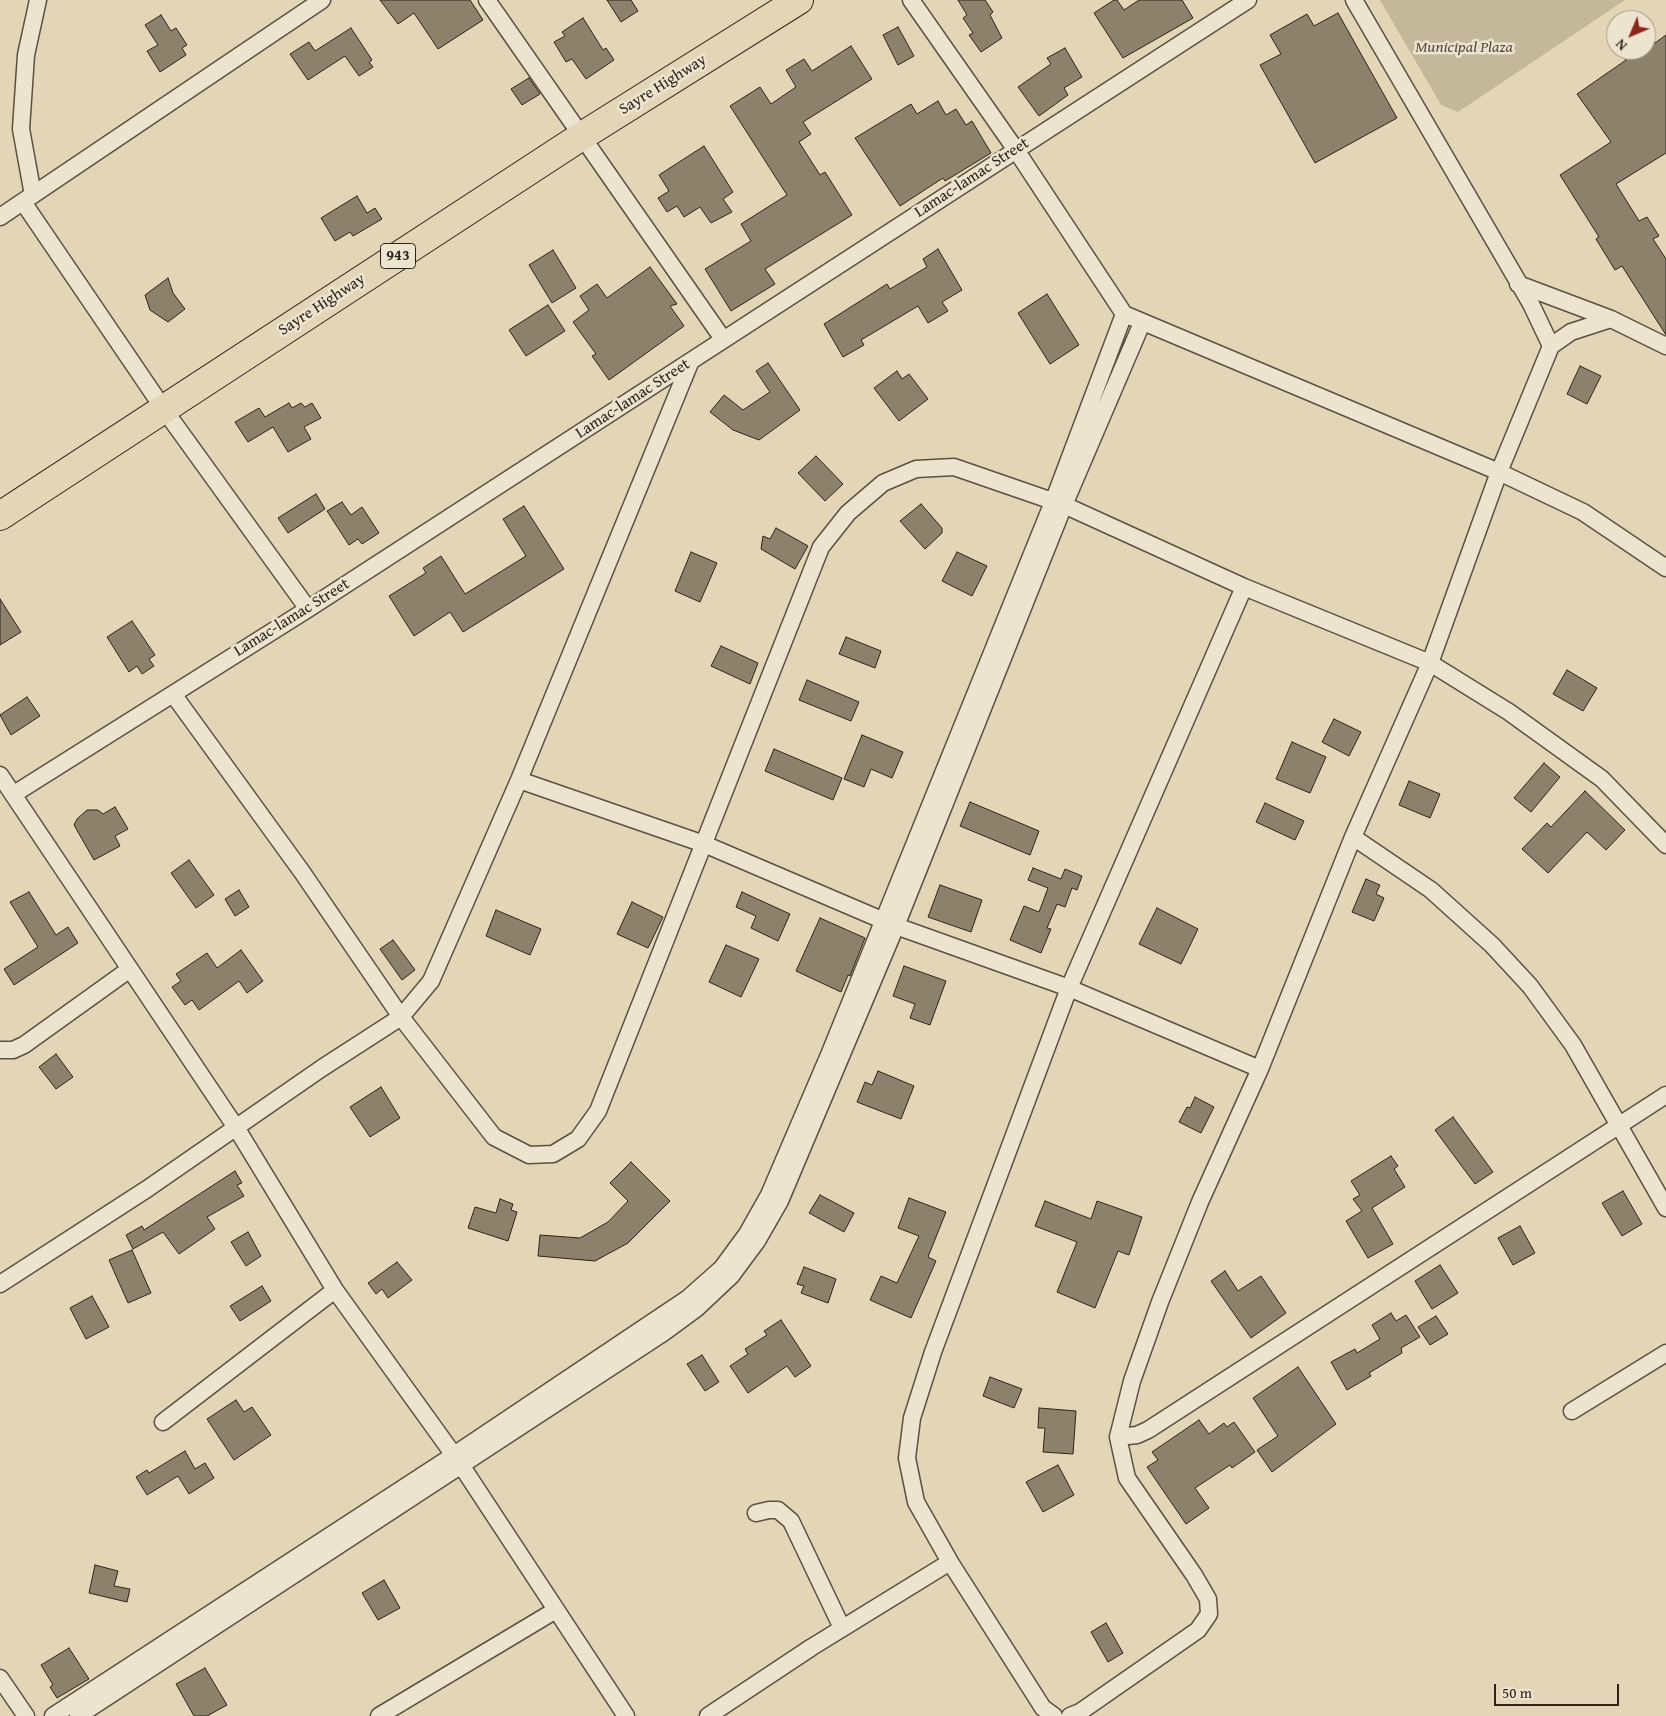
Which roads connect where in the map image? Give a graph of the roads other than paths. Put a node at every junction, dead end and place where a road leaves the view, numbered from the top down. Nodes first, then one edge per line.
1 (38, 0) edge
2 (322, 0) edge
3 (487, 0) edge
4 (799, 0) edge
5 (911, 0) edge
6 (1248, 0) edge
7 (1354, 0) edge
8 (582, 136) junction
9 (1016, 150) junction
10 (28, 199) junction
11 (0, 217) edge
12 (1518, 284) junction
13 (1124, 314) junction
14 (1611, 319) junction
15 (1142, 323) junction
16 (723, 339) junction
17 (1550, 346) junction
18 (1666, 346) edge
19 (690, 363) junction
20 (163, 408) junction
21 (1499, 472) junction
22 (1058, 503) junction
23 (0, 516) edge
24 (1666, 568) edge
25 (1244, 587) junction
26 (308, 609) junction
27 (1430, 663) junction
28 (173, 694) junction
29 (0, 775) edge
30 (519, 780) junction
31 (14, 794) junction
32 (1354, 837) junction
33 (704, 844) junction
34 (1666, 845) edge
35 (889, 923) junction
36 (130, 968) junction
37 (1068, 988) junction
38 (401, 1018) junction
39 (0, 1050) edge
40 (1260, 1069) junction
41 (1666, 1095) edge
42 (1620, 1126) junction
43 (237, 1129) junction
44 (1666, 1208) edge
45 (0, 1284) edge
46 (335, 1290) junction
47 (1666, 1353) edge
48 (1572, 1411) dead end
49 (163, 1422) dead end
50 (1118, 1437) junction
51 (457, 1460) junction
52 (756, 1514) dead end
53 (950, 1562) junction
54 (230, 1608) junction
55 (556, 1610) junction
56 (842, 1628) junction
57 (0, 1678) edge
58 (60, 1714) edge
59 (1077, 1715) edge
60 (26, 1716) edge
61 (78, 1716) edge
62 (379, 1716) edge
63 (626, 1716) edge
64 (708, 1716) edge
65 (1054, 1716) edge

1 - 10 street
2 - 10 street
3 - 8 street
4 - 8 highway, Sayre Highway / 943
5 - 9 street
6 - 9 street, Lamac-lamac Street
7 - 12 street
8 - 16 street
8 - 20 highway, Sayre Highway / 943
9 - 13 street
9 - 16 street, Lamac-lamac Street
10 - 11 street
10 - 20 street
12 - 14 street
12 - 17 street
13 - 15 street
13 - 22 street
14 - 17 street
14 - 18 street
15 - 21 street
15 - 22 street
16 - 19 street, Lamac-lamac Street
17 - 21 street
19 - 26 street, Lamac-lamac Street
19 - 30 street
20 - 23 highway, Sayre Highway / 943
20 - 26 street
21 - 24 street
21 - 27 street
22 - 25 street
22 - 33 street
22 - 35 street
25 - 27 street
25 - 37 street
26 - 28 street, Lamac-lamac Street
27 - 32 street
27 - 34 street
28 - 31 street, Lamac-lamac Street
28 - 38 street
29 - 31 street
30 - 33 street
30 - 38 street
31 - 36 street
32 - 40 street
32 - 42 street
33 - 35 street
33 - 38 street
35 - 37 street
35 - 51 street
36 - 39 street
36 - 43 street
37 - 40 street
37 - 53 street
38 - 43 street
40 - 50 street
41 - 42 street
42 - 44 street
42 - 50 street
43 - 45 street
43 - 46 street
46 - 49 street
46 - 51 street
47 - 48 street
50 - 59 street
51 - 54 street
51 - 55 street
52 - 56 street
53 - 56 street
53 - 65 street
54 - 58 street
54 - 61 street
55 - 62 street
55 - 63 street
56 - 64 street
57 - 60 street

